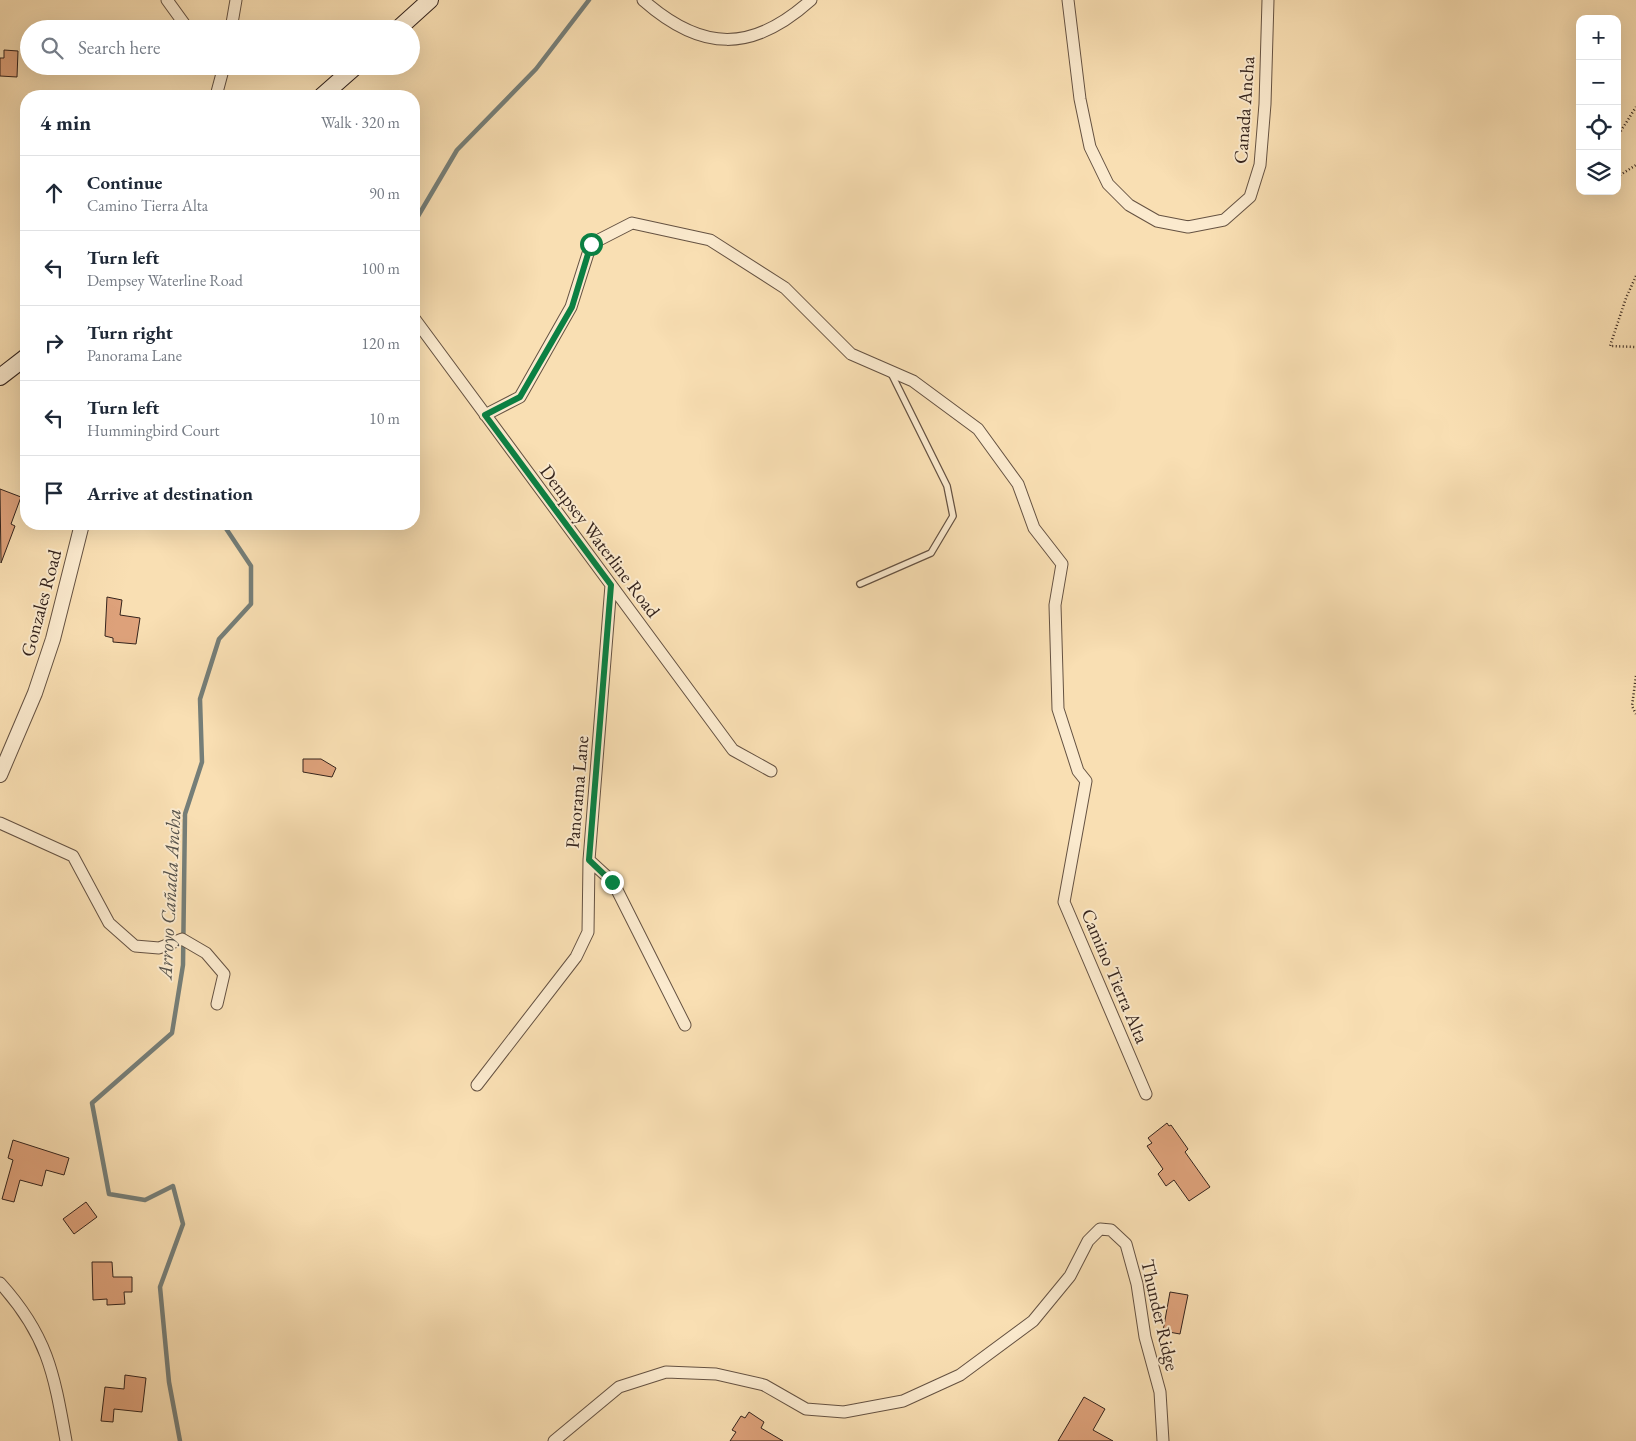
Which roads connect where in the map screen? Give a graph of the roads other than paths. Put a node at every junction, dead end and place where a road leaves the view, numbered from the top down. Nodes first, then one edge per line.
1 (167, 0) edge
2 (236, 0) edge
3 (430, 0) edge
4 (643, 0) edge
5 (811, 0) edge
6 (1068, 0) edge
7 (1268, 0) edge
8 (181, 20) edge
9 (233, 20) edge
10 (408, 20) edge
11 (219, 75) edge
12 (346, 75) edge
13 (217, 90) edge
14 (329, 90) edge
15 (420, 326) edge
16 (20, 362) edge
17 (890, 371) junction
18 (0, 378) edge
19 (485, 415) junction
20 (80, 530) edge
21 (860, 584) dead end
22 (611, 585) junction
23 (771, 771) dead end
24 (0, 775) edge
25 (0, 823) edge
26 (589, 860) junction
27 (217, 1004) dead end
28 (685, 1026) dead end
29 (477, 1085) dead end
30 (1146, 1094) dead end
31 (0, 1284) edge
32 (66, 1441) edge
33 (554, 1441) edge
34 (1163, 1441) edge

1 - 8 street
2 - 9 street
3 - 10 main road
4 - 5 street
6 - 7 street, Canada Ancha
11 - 13 street
12 - 14 main road
15 - 19 street, Dempsey Waterline Road
16 - 18 main road
17 - 19 street, Camino Tierra Alta
17 - 21 lane
17 - 30 street, Camino Tierra Alta
19 - 22 street, Dempsey Waterline Road
20 - 24 street, Gonzales Road
22 - 23 street, Dempsey Waterline Road
22 - 26 street, Panorama Lane
25 - 27 street
26 - 28 street
26 - 29 street, Panorama Lane
31 - 32 street
33 - 34 street, Thunder Ridge

